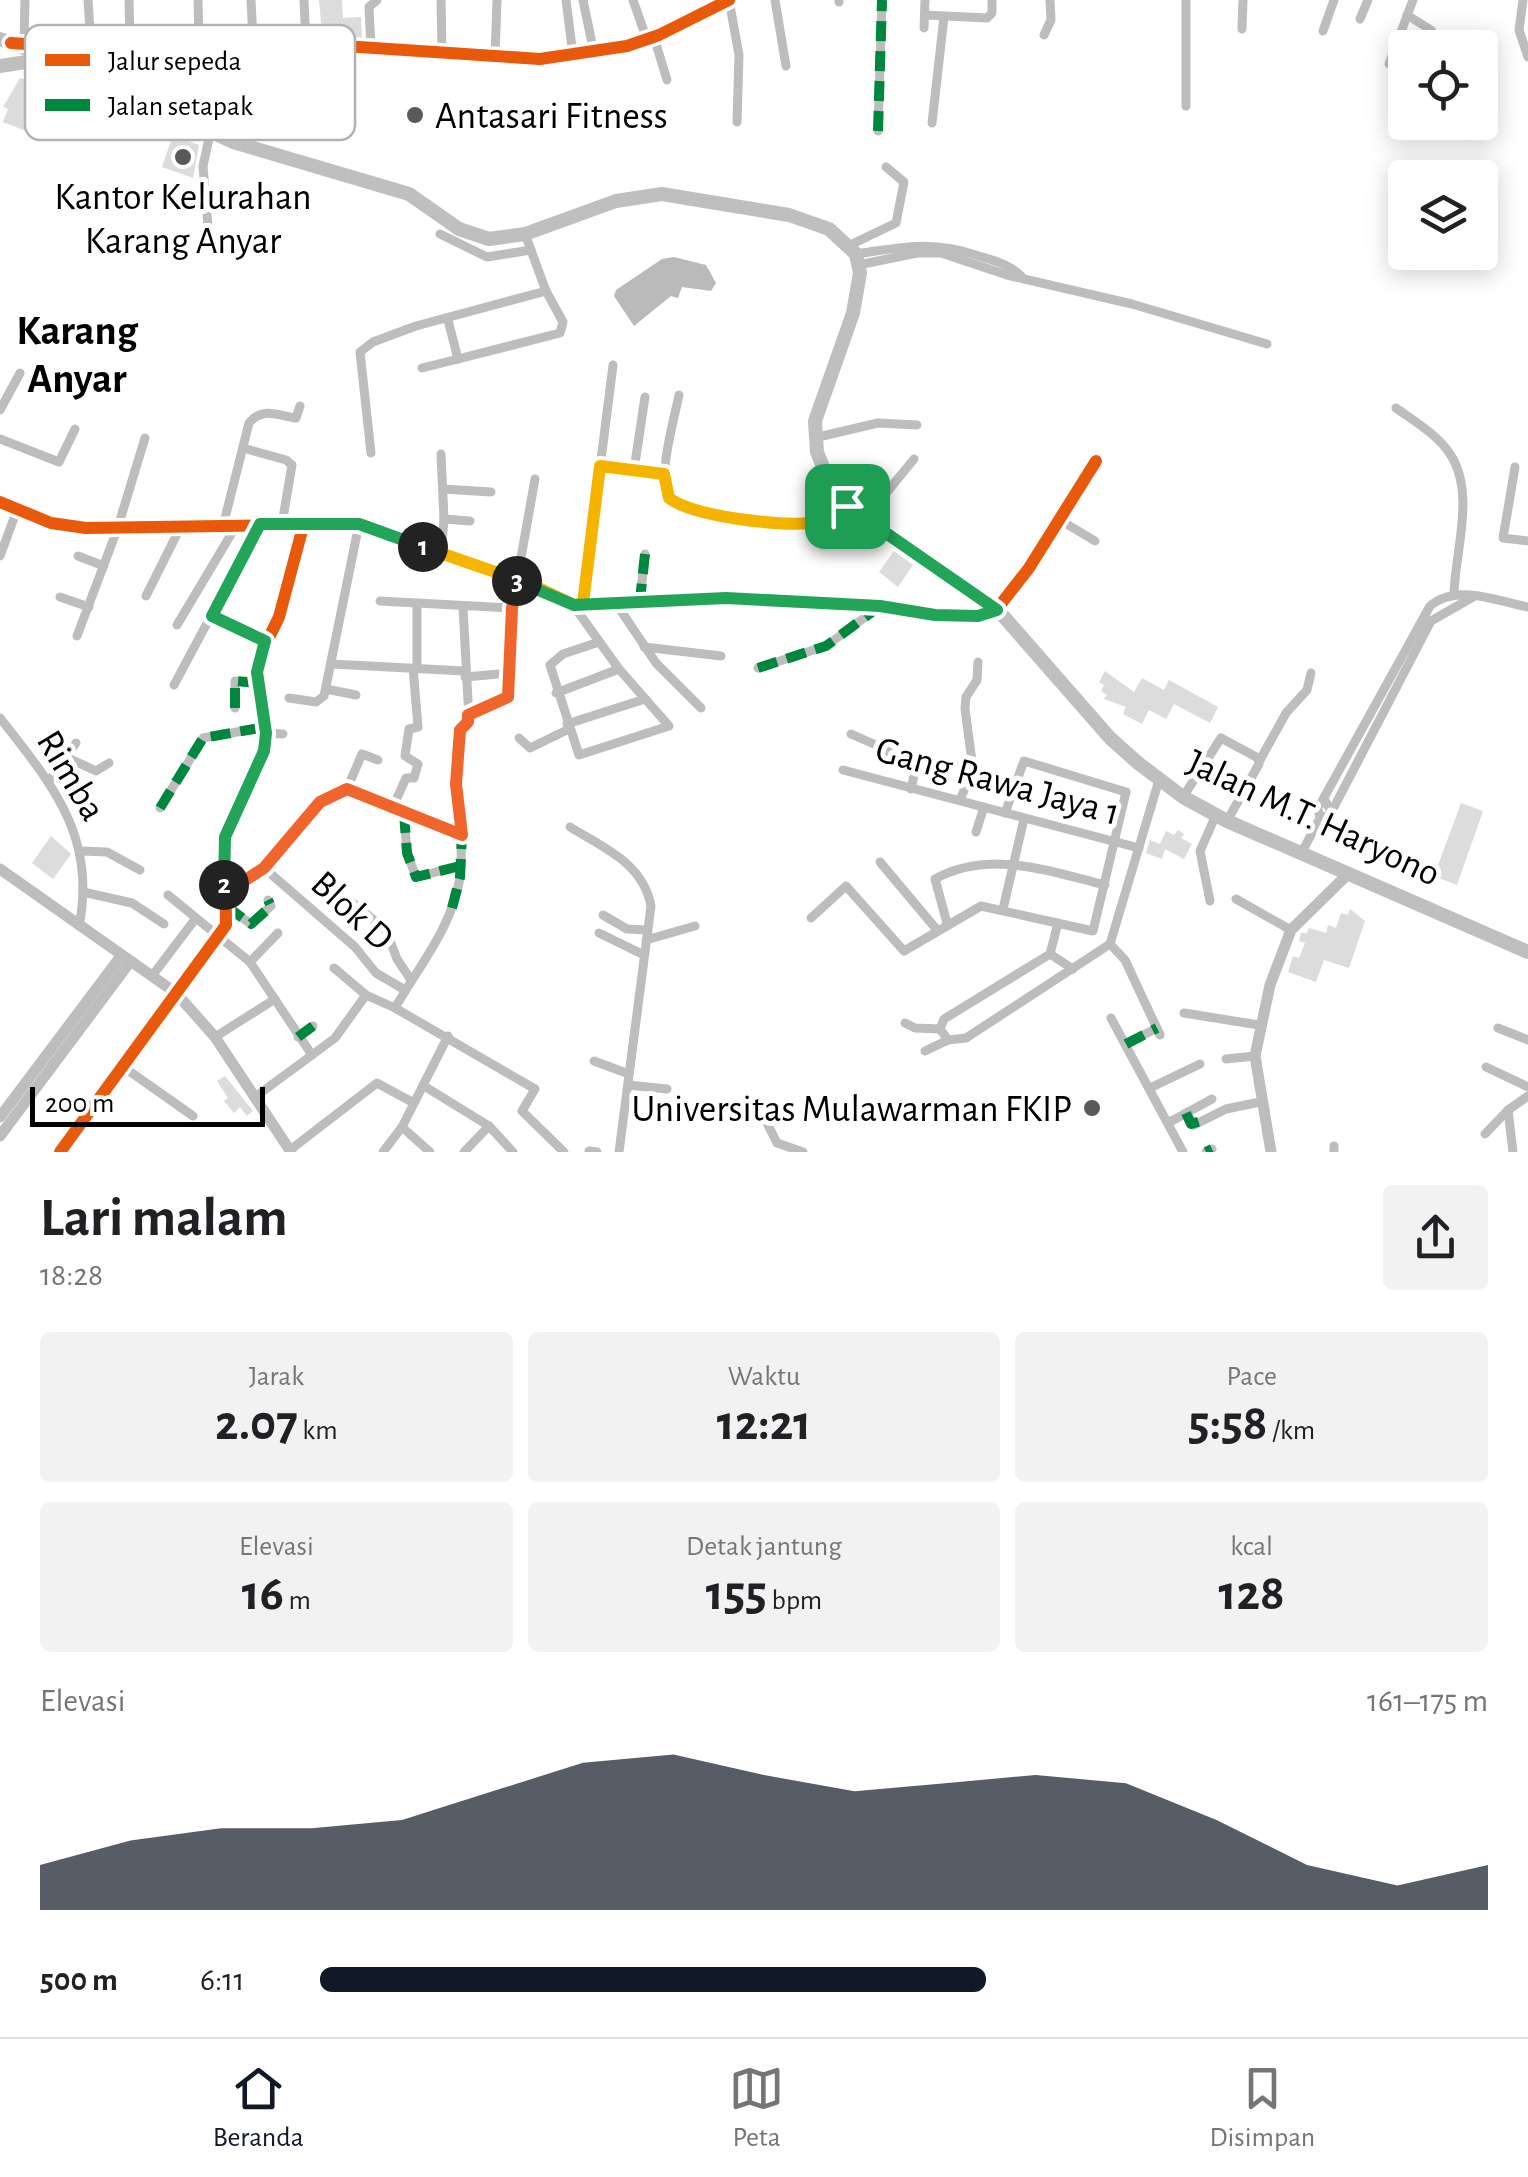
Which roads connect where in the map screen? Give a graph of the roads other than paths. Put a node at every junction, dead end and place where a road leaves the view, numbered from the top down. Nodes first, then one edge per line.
1 (25, 0) edge
2 (88, 0) edge
3 (129, 0) edge
4 (198, 0) edge
5 (251, 0) edge
6 (304, 0) edge
7 (377, 0) edge
8 (441, 0) edge
9 (497, 0) edge
10 (566, 0) edge
11 (583, 0) edge
12 (633, 0) edge
13 (729, 0) edge
14 (775, 0) edge
15 (882, 0) edge
16 (925, 0) edge
17 (992, 0) edge
18 (1050, 0) edge
19 (1186, 0) edge
20 (1243, 0) edge
21 (1334, 0) edge
22 (1368, 0) edge
23 (1412, 0) edge
24 (1522, 0) edge
25 (703, 6) edge
26 (925, 15) junction
27 (1406, 15) junction
28 (944, 17) junction
29 (1360, 19) dead end
30 (89, 25) edge
31 (130, 25) edge
32 (199, 25) edge
33 (252, 25) edge
34 (305, 25) edge
35 (924, 28) dead end
36 (1242, 29) dead end
37 (1401, 30) edge
38 (1431, 30) edge
39 (1323, 31) dead end
40 (1044, 36) dead end
41 (650, 38) junction
42 (12, 42) edge
43 (355, 47) edge
44 (371, 48) junction
45 (442, 52) junction
46 (594, 52) junction
47 (495, 56) junction
48 (573, 56) junction
49 (1528, 58) edge
50 (25, 63) edge
51 (0, 66) edge
52 (786, 66) dead end
53 (667, 80) dead end
54 (1186, 106) dead end
55 (737, 122) dead end
56 (932, 123) dead end
57 (878, 131) dead end
58 (209, 140) edge
59 (226, 140) edge
60 (886, 167) dead end
61 (208, 226) dead end
62 (440, 234) dead end
63 (525, 234) junction
64 (531, 250) junction
65 (854, 255) junction
66 (546, 292) junction
67 (448, 320) junction
68 (1266, 344) dead end
69 (458, 359) junction
70 (613, 365) dead end
71 (422, 368) dead end
72 (20, 373) dead end
73 (679, 395) dead end
74 (645, 397) dead end
75 (300, 406) dead end
76 (1396, 408) dead end
77 (0, 410) edge
78 (917, 425) dead end
79 (75, 429) dead end
80 (145, 438) dead end
81 (814, 438) junction
82 (0, 439) edge
83 (243, 448) junction
84 (371, 453) dead end
85 (440, 454) dead end
86 (914, 459) dead end
87 (1096, 461) dead end
88 (600, 466) junction
89 (1515, 467) dead end
90 (634, 470) junction
91 (664, 474) junction
92 (535, 479) dead end
93 (443, 489) junction
94 (491, 492) dead end
95 (0, 502) edge
96 (847, 506) junction
97 (17, 510) junction
98 (444, 519) junction
99 (865, 519) junction
100 (1060, 520) junction
101 (470, 522) dead end
102 (304, 523) junction
103 (260, 524) junction
104 (282, 524) junction
105 (359, 524) junction
106 (222, 526) junction
107 (236, 526) junction
108 (180, 528) junction
109 (117, 530) junction
110 (1528, 541) edge
111 (1095, 542) dead end
112 (441, 554) junction
113 (645, 554) dead end
114 (0, 556) edge
115 (78, 556) dead end
116 (104, 566) junction
117 (516, 580) junction
118 (1454, 594) junction
119 (146, 596) dead end
120 (60, 597) dead end
121 (1473, 597) junction
122 (640, 600) junction
123 (380, 601) dead end
124 (616, 602) junction
125 (578, 604) junction
126 (417, 605) junction
127 (880, 606) junction
128 (89, 607) junction
129 (463, 607) junction
130 (512, 608) junction
131 (1528, 608) edge
132 (997, 610) junction
133 (212, 616) junction
134 (1427, 618) junction
135 (177, 625) dead end
136 (77, 636) dead end
137 (265, 641) junction
138 (598, 642) junction
139 (644, 646) junction
140 (721, 656) dead end
141 (978, 662) dead end
142 (332, 664) junction
143 (415, 668) junction
144 (758, 668) dead end
145 (619, 670) junction
146 (511, 673) junction
147 (1310, 673) dead end
148 (464, 674) junction
149 (258, 683) junction
150 (174, 685) dead end
151 (326, 689) junction
152 (556, 693) junction
153 (356, 695) dead end
154 (289, 698) dead end
155 (645, 698) junction
156 (235, 708) dead end
157 (701, 708) dead end
158 (468, 715) junction
159 (0, 718) edge
160 (568, 727) junction
161 (266, 730) junction
162 (283, 734) dead end
163 (851, 734) dead end
164 (519, 738) dead end
165 (76, 743) dead end
166 (66, 757) junction
167 (378, 760) dead end
168 (1260, 760) junction
169 (109, 763) dead end
170 (843, 770) dead end
171 (1159, 780) junction
172 (49, 781) junction
173 (347, 789) junction
174 (911, 789) junction
175 (1183, 797) junction
176 (960, 800) junction
177 (1321, 802) junction
178 (1333, 806) junction
179 (984, 807) junction
180 (160, 808) dead end
181 (392, 809) junction
182 (404, 813) junction
183 (1006, 813) junction
184 (1221, 818) junction
185 (1320, 818) junction
186 (1024, 819) junction
187 (570, 828) dead end
188 (976, 832) dead end
189 (462, 835) junction
190 (1114, 841) junction
191 (1138, 848) junction
192 (82, 851) junction
193 (1302, 852) junction
194 (880, 862) dead end
195 (1014, 863) junction
196 (460, 866) junction
197 (264, 868) junction
198 (0, 869) edge
199 (140, 870) dead end
200 (1349, 873) junction
201 (1104, 885) junction
202 (83, 892) junction
203 (168, 894) dead end
204 (224, 894) junction
205 (348, 899) dead end
206 (1236, 899) dead end
207 (268, 900) dead end
208 (1210, 901) dead end
209 (226, 906) junction
210 (1004, 909) junction
211 (603, 915) dead end
212 (196, 918) junction
213 (811, 918) dead end
214 (948, 923) junction
215 (1058, 923) junction
216 (164, 924) dead end
217 (78, 926) junction
218 (695, 926) dead end
219 (936, 930) junction
220 (1290, 930) junction
221 (278, 932) dead end
222 (598, 932) dead end
223 (646, 935) junction
224 (220, 936) junction
225 (1110, 944) junction
226 (1528, 952) edge
227 (1050, 954) junction
228 (644, 955) junction
229 (125, 959) junction
230 (250, 962) junction
231 (334, 968) dead end
232 (1072, 969) junction
233 (152, 976) junction
234 (408, 985) junction
235 (176, 993) junction
236 (366, 995) junction
237 (275, 999) junction
238 (395, 1008) junction
239 (1184, 1012) dead end
240 (1111, 1018) dead end
241 (905, 1023) dead end
242 (1259, 1024) junction
243 (313, 1026) dead end
244 (1498, 1028) dead end
245 (940, 1029) junction
246 (214, 1036) junction
247 (298, 1036) junction
248 (448, 1036) junction
249 (948, 1040) junction
250 (1528, 1040) edge
251 (1126, 1044) junction
252 (925, 1051) dead end
253 (312, 1055) junction
254 (1255, 1056) junction
255 (1226, 1060) dead end
256 (594, 1062) dead end
257 (1200, 1064) dead end
258 (122, 1066) junction
259 (1486, 1067) dead end
260 (628, 1080) junction
261 (424, 1086) junction
262 (1528, 1087) edge
263 (1150, 1088) junction
264 (668, 1090) dead end
265 (1528, 1096) edge
266 (255, 1098) junction
267 (1212, 1100) dead end
268 (1260, 1102) junction
269 (414, 1104) junction
270 (1508, 1110) junction
271 (1186, 1113) junction
272 (193, 1116) dead end
273 (0, 1117) edge
274 (765, 1119) dead end
275 (1168, 1123) junction
276 (489, 1126) junction
277 (402, 1127) junction
278 (1484, 1134) dead end
279 (0, 1136) edge
280 (291, 1151) edge
281 (589, 1151) edge
282 (62, 1152) edge
283 (384, 1152) edge
284 (430, 1152) edge
285 (464, 1152) edge
286 (513, 1152) edge
287 (564, 1152) edge
288 (597, 1152) edge
289 (619, 1152) edge
290 (803, 1152) edge
291 (1183, 1152) edge
292 (1271, 1152) edge
293 (1513, 1152) edge

1 - 42 street
2 - 30 street
3 - 31 street
4 - 32 street
5 - 33 street
6 - 34 street
7 - 44 street
8 - 45 street
9 - 47 street
10 - 48 street
11 - 46 street
12 - 41 street
13 - 25 street
13 - 55 street
14 - 52 street
15 - 57 street
16 - 26 street
17 - 28 street
18 - 40 street
19 - 54 street
20 - 36 street
21 - 39 street
22 - 29 street
23 - 27 street
24 - 49 street
25 - 41 street
26 - 28 street
26 - 35 street
27 - 37 street
27 - 38 street
28 - 56 street
41 - 46 street
41 - 53 street
43 - 44 street
44 - 45 street
45 - 47 street
46 - 48 street
47 - 48 street
50 - 51 main road
58 - 61 street
59 - 63 main road
60 - 65 street
62 - 64 street
63 - 64 street
63 - 65 main road
64 - 66 street
65 - 68 street
65 - 81 main road
66 - 67 street
66 - 69 street
67 - 69 street
67 - 84 street
69 - 71 street
70 - 88 street
72 - 77 street
73 - 91 street
74 - 90 street
75 - 83 street
76 - 118 street
78 - 81 street
79 - 82 street
80 - 109 street
81 - 96 main road, Jalan M.T. Haryono
83 - 104 street
83 - 106 street
85 - 93 street
86 - 99 street
87 - 100 street
88 - 90 street
88 - 125 street
89 - 110 street
90 - 91 street
91 - 96 street
92 - 117 street
93 - 94 street
93 - 98 street
95 - 97 street
96 - 99 main road, Jalan M.T. Haryono
97 - 109 street
97 - 114 street
98 - 101 street
98 - 112 street
99 - 132 main road, Jalan M.T. Haryono
100 - 111 street
100 - 132 street
102 - 104 street
102 - 105 street
102 - 137 street
103 - 104 street
103 - 107 street
103 - 133 street
105 - 112 street
105 - 142 street
106 - 107 street
106 - 108 street
107 - 135 street
108 - 109 street
108 - 119 street
109 - 116 street
112 - 117 street
113 - 122 street
115 - 116 street
116 - 128 street
117 - 125 street
117 - 130 street
118 - 121 street
118 - 134 street
120 - 128 street
121 - 131 street
121 - 134 street
122 - 124 street
122 - 127 street
123 - 126 street
124 - 125 street
124 - 139 street
125 - 138 street
126 - 129 street
126 - 143 street
127 - 132 street
127 - 144 street
128 - 136 street
129 - 130 street
129 - 148 street
130 - 146 street
132 - 171 main road, Jalan M.T. Haryono
133 - 137 street
133 - 150 street
134 - 177 street
134 - 178 street
137 - 149 street
138 - 145 street
138 - 152 street
139 - 140 street
139 - 157 street
141 - 176 street
142 - 143 street
142 - 151 street
143 - 148 street
143 - 181 street
145 - 152 street
145 - 155 street
146 - 148 street
146 - 158 street
147 - 168 street
148 - 158 street
149 - 156 street
149 - 161 street
151 - 153 street
151 - 154 street
152 - 160 street
155 - 160 street
155 - 160 street
158 - 189 street
159 - 172 street, Rimba
160 - 164 street
161 - 162 street
161 - 180 street
161 - 204 street
163 - 174 street
165 - 166 street
166 - 169 street
166 - 172 street
167 - 173 street
168 - 175 street
168 - 184 street
170 - 174 street, Gang Rawa Jaya 1
171 - 175 main road, Jalan M.T. Haryono
171 - 191 street
172 - 192 street, Rimba
173 - 181 street
173 - 197 street
174 - 176 street, Gang Rawa Jaya 1
175 - 184 main road, Jalan M.T. Haryono
176 - 179 street, Gang Rawa Jaya 1
177 - 178 street
177 - 185 street
178 - 185 street
179 - 183 street, Gang Rawa Jaya 1
179 - 188 street
181 - 182 street
182 - 189 street
182 - 196 street
183 - 186 street, Gang Rawa Jaya 1
183 - 190 street
184 - 193 main road, Jalan M.T. Haryono
184 - 208 street
185 - 193 street
186 - 190 street, Gang Rawa Jaya 1
186 - 195 street
187 - 223 street
189 - 196 street
190 - 191 street, Gang Rawa Jaya 1
190 - 201 street
191 - 225 street
192 - 199 street
192 - 202 street, Rimba
193 - 200 main road, Jalan M.T. Haryono
194 - 219 street
195 - 201 street
195 - 210 street
195 - 214 street
196 - 234 street
197 - 204 street
197 - 234 street, Blok D
198 - 217 street
200 - 220 street
200 - 226 main road, Jalan M.T. Haryono
201 - 215 street
202 - 216 street
202 - 217 street, Rimba
203 - 212 street
204 - 209 street
205 - 234 street
206 - 220 street
207 - 209 street
209 - 224 street
210 - 214 street
210 - 215 street
211 - 223 street
212 - 224 street
212 - 233 street
213 - 219 street
214 - 219 street
215 - 227 street
217 - 229 street
218 - 223 street
220 - 242 street
221 - 230 street
222 - 228 street
223 - 228 street
224 - 230 street
224 - 235 street
225 - 232 street
225 - 251 street
227 - 232 street
227 - 245 street
228 - 260 street
229 - 233 street
229 - 273 street
229 - 279 street
230 - 237 street
231 - 236 street
232 - 249 street
233 - 235 street
234 - 238 street
235 - 246 street
235 - 258 street
236 - 238 street
236 - 253 street
237 - 246 street
237 - 247 street
238 - 248 street
239 - 242 street
240 - 251 street
241 - 245 street
242 - 254 street
243 - 247 street
244 - 250 street
245 - 249 street
246 - 266 street
247 - 253 street
248 - 261 street
248 - 287 street
249 - 252 street
251 - 263 street
253 - 266 street
254 - 255 street
254 - 268 street
256 - 260 street
257 - 263 street
258 - 272 street
258 - 282 street
259 - 262 street
260 - 264 street
260 - 289 street
261 - 269 street
261 - 276 street
263 - 275 street
265 - 270 street
266 - 280 street
267 - 271 street
268 - 271 street
268 - 292 street
269 - 277 street
269 - 280 street
270 - 278 street
270 - 293 street
271 - 275 street
274 - 290 street
275 - 291 street
276 - 285 street
276 - 286 street
277 - 283 street
277 - 284 street
281 - 288 street

